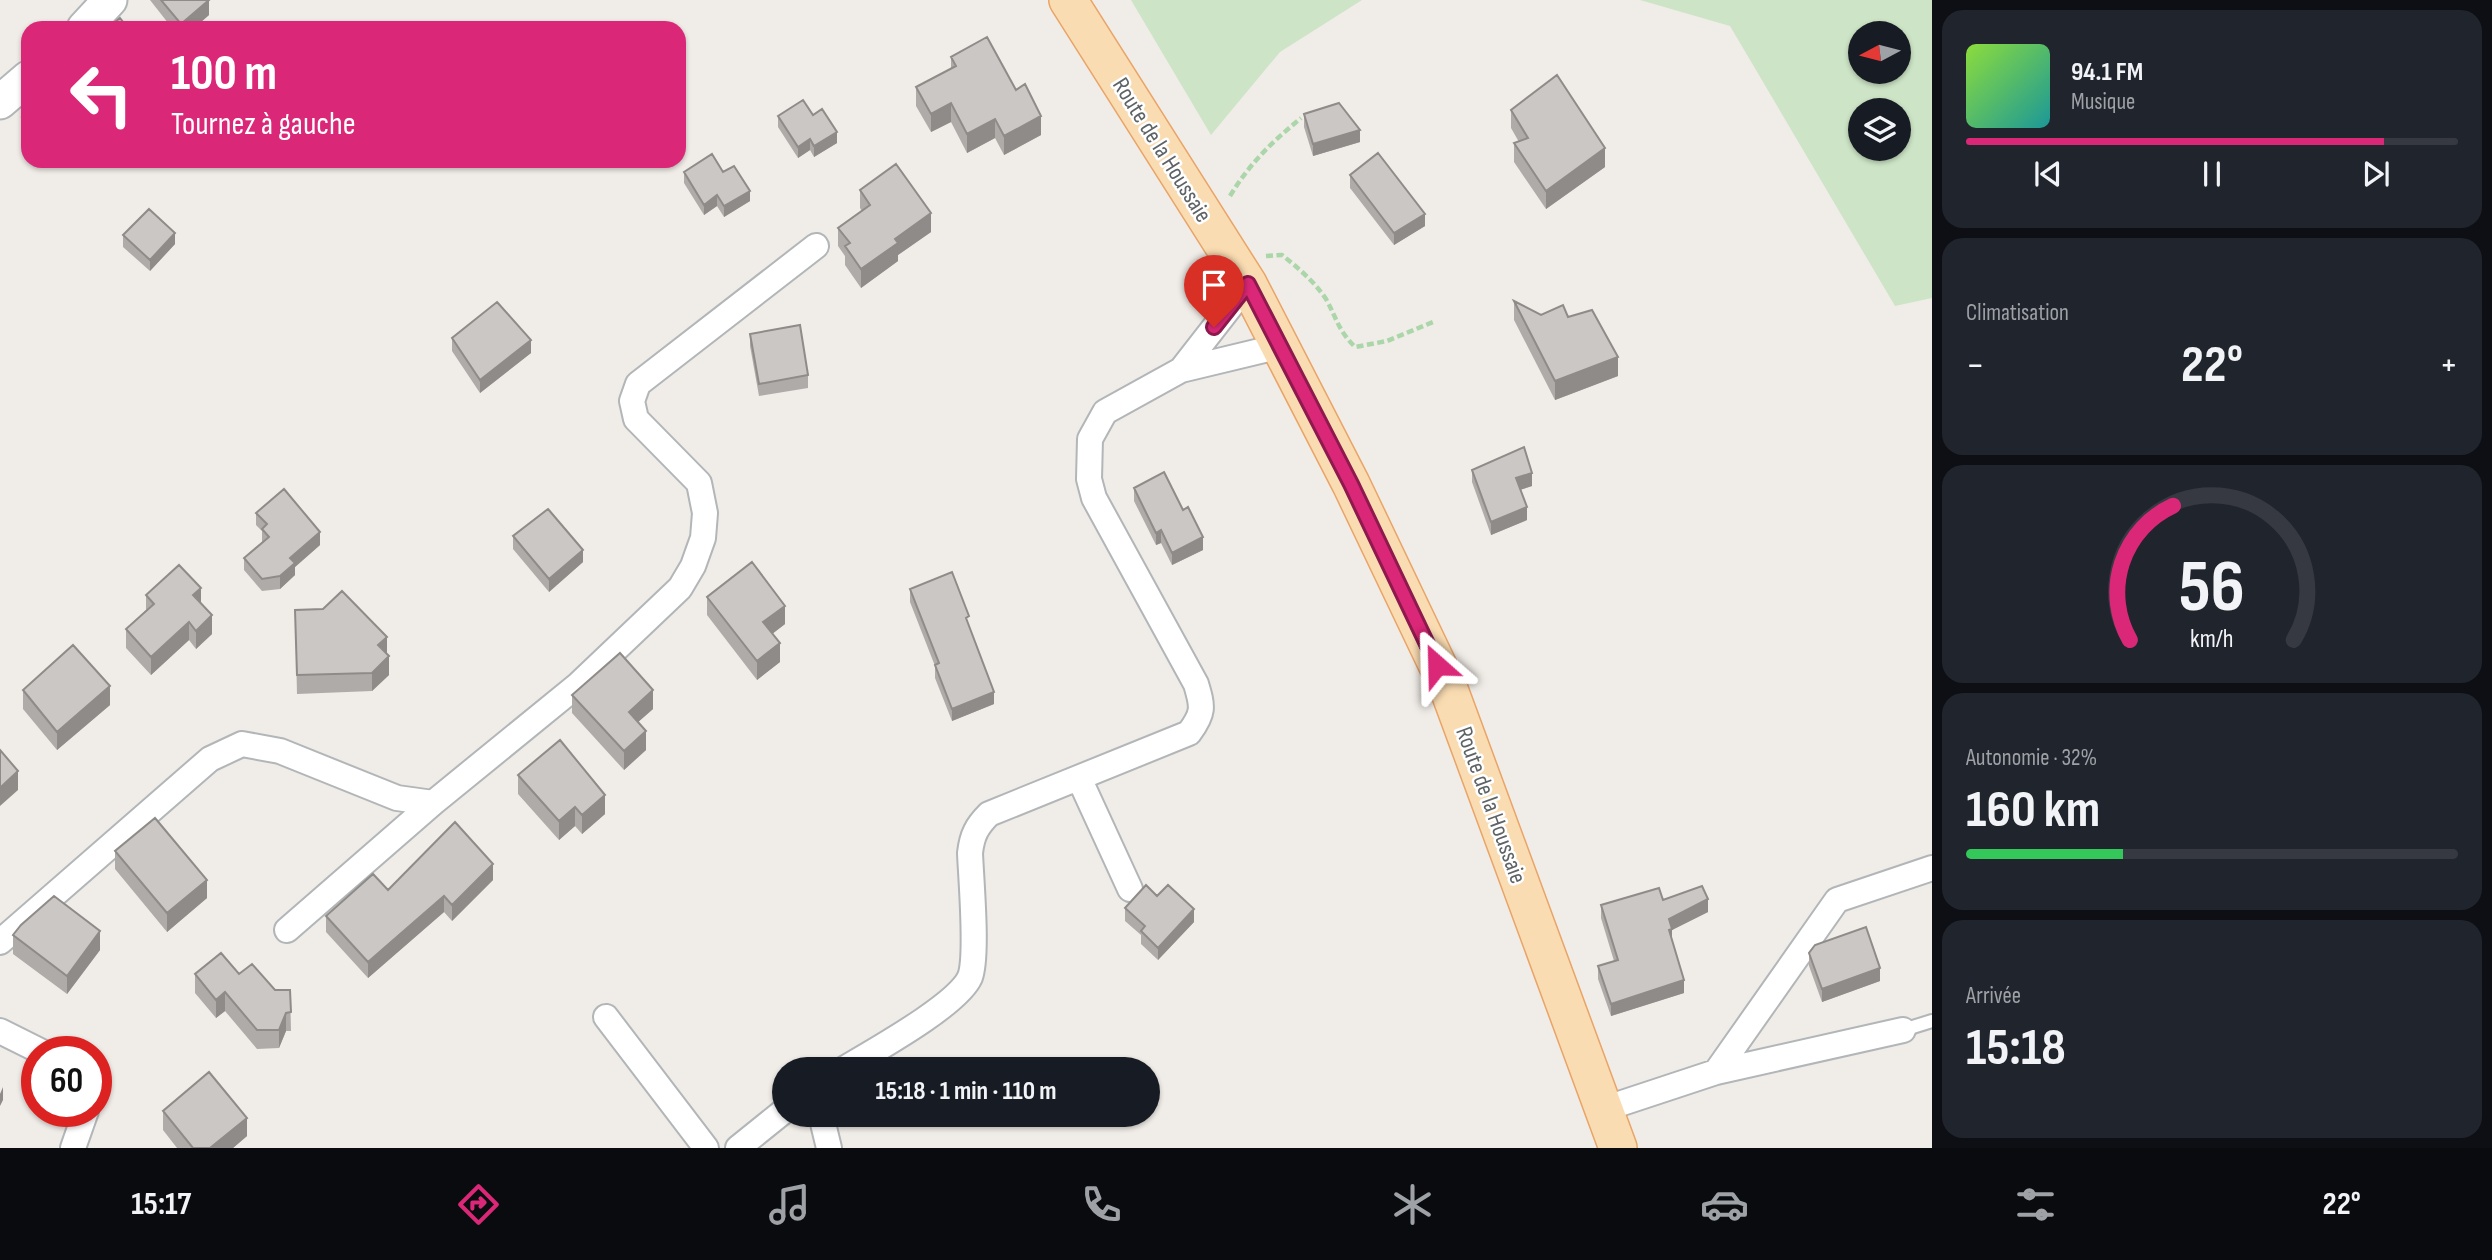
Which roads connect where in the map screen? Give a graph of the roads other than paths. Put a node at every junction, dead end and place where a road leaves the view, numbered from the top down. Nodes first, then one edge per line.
1 (110, 0) edge
2 (1068, 0) edge
3 (90, 21) edge
4 (21, 84) edge
5 (0, 102) edge
6 (816, 246) dead end
7 (1241, 275) junction
8 (1281, 346) junction
9 (1181, 370) junction
10 (1079, 778) junction
11 (433, 803) junction
12 (1932, 868) edge
13 (1130, 889) dead end
14 (287, 930) dead end
15 (0, 943) edge
16 (606, 1017) dead end
17 (1932, 1021) edge
18 (1903, 1030) joint
19 (0, 1031) edge
20 (21, 1042) edge
21 (864, 1057) edge
22 (1716, 1073) junction
23 (1604, 1109) junction
24 (772, 1121) edge
25 (80, 1127) edge
26 (824, 1127) edge
27 (73, 1148) edge
28 (706, 1148) edge
29 (738, 1148) edge
30 (829, 1148) edge
31 (1618, 1148) edge

1 - 3 main road
2 - 7 main road, Route de la Houssaie
4 - 5 main road
6 - 11 street
7 - 8 main road, Route de la Houssaie
7 - 9 street
8 - 9 street
8 - 23 main road, Route de la Houssaie
9 - 10 street
10 - 13 street
10 - 21 street
11 - 14 street
11 - 15 street
12 - 22 street
16 - 28 street
17 - 18 lane
18 - 22 street
19 - 20 street
22 - 23 street
23 - 31 main road, Route de la Houssaie
24 - 29 street
25 - 27 street
26 - 30 street

